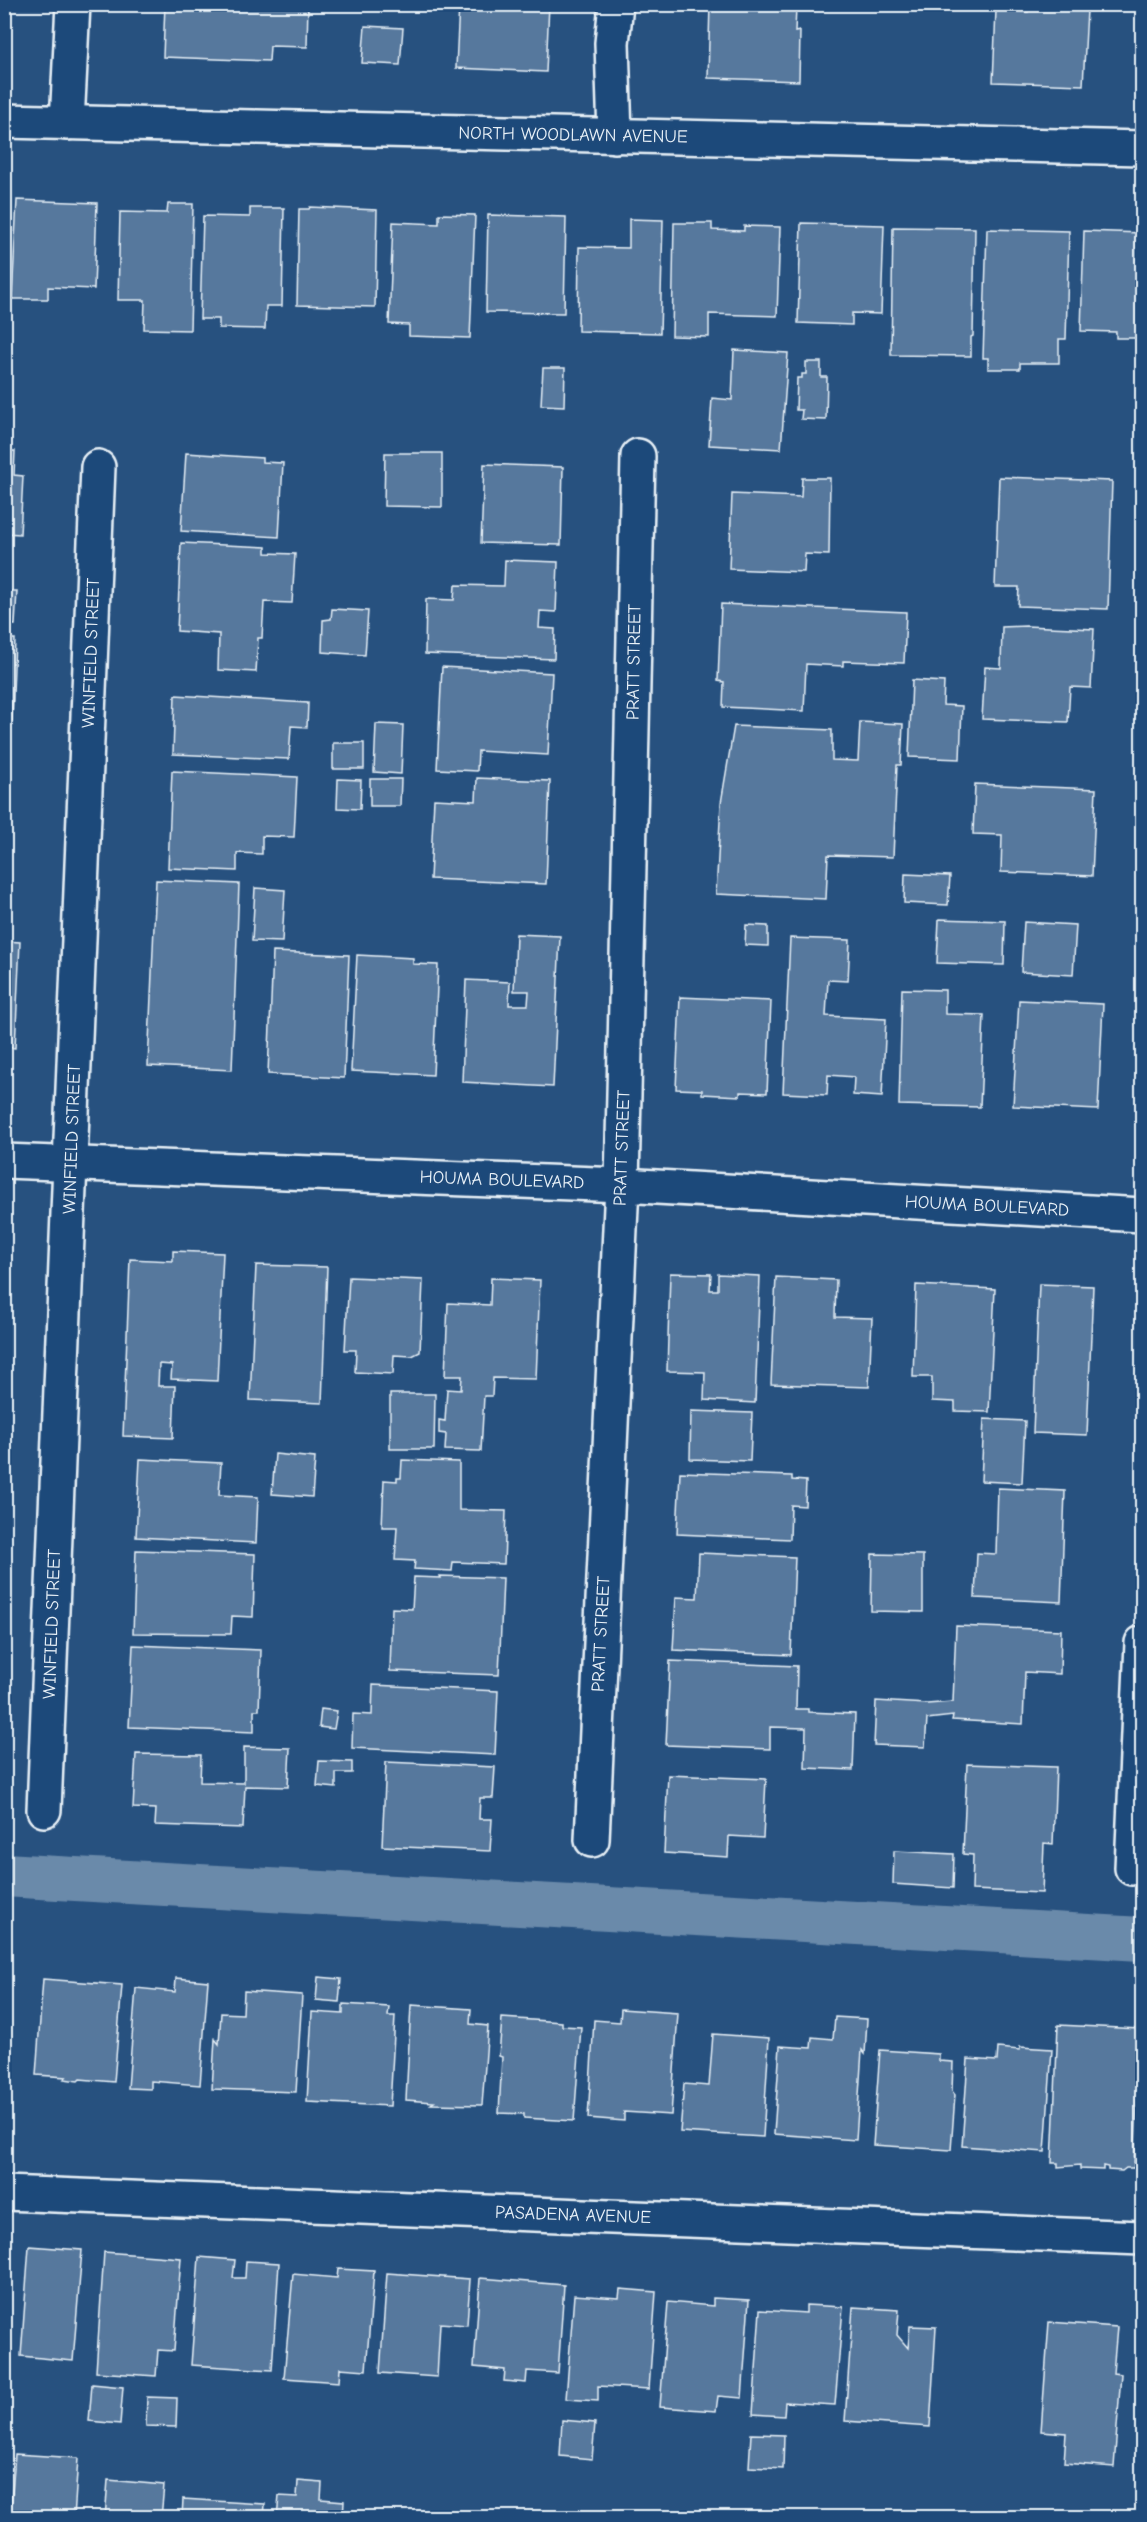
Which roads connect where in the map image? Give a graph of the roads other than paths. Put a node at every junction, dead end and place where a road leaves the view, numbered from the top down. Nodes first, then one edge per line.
1 (73, 4) edge
2 (616, 4) edge
3 (4, 121) edge
4 (67, 123) junction
5 (615, 136) junction
6 (1143, 147) edge
7 (638, 456) dead end
8 (98, 467) dead end
9 (4, 1161) edge
10 (71, 1162) junction
11 (622, 1185) junction
12 (1143, 1215) edge
13 (1143, 1643) edge
14 (44, 1810) dead end
15 (592, 1840) dead end
16 (1132, 1868) dead end
17 (4, 2193) edge
18 (1143, 2238) edge

1 - 4 street
2 - 5 street
3 - 4 street, NORTH WOODLAWN AVENUE
4 - 5 street, NORTH WOODLAWN AVENUE
5 - 6 street, NORTH WOODLAWN AVENUE
7 - 11 street, PRATT STREET
8 - 10 street, WINFIELD STREET
9 - 10 street, HOUMA BOULEVARD
10 - 11 street, HOUMA BOULEVARD
10 - 14 street, WINFIELD STREET
11 - 12 street, HOUMA BOULEVARD
11 - 15 street, PRATT STREET
13 - 16 street
17 - 18 street, PASADENA AVENUE

